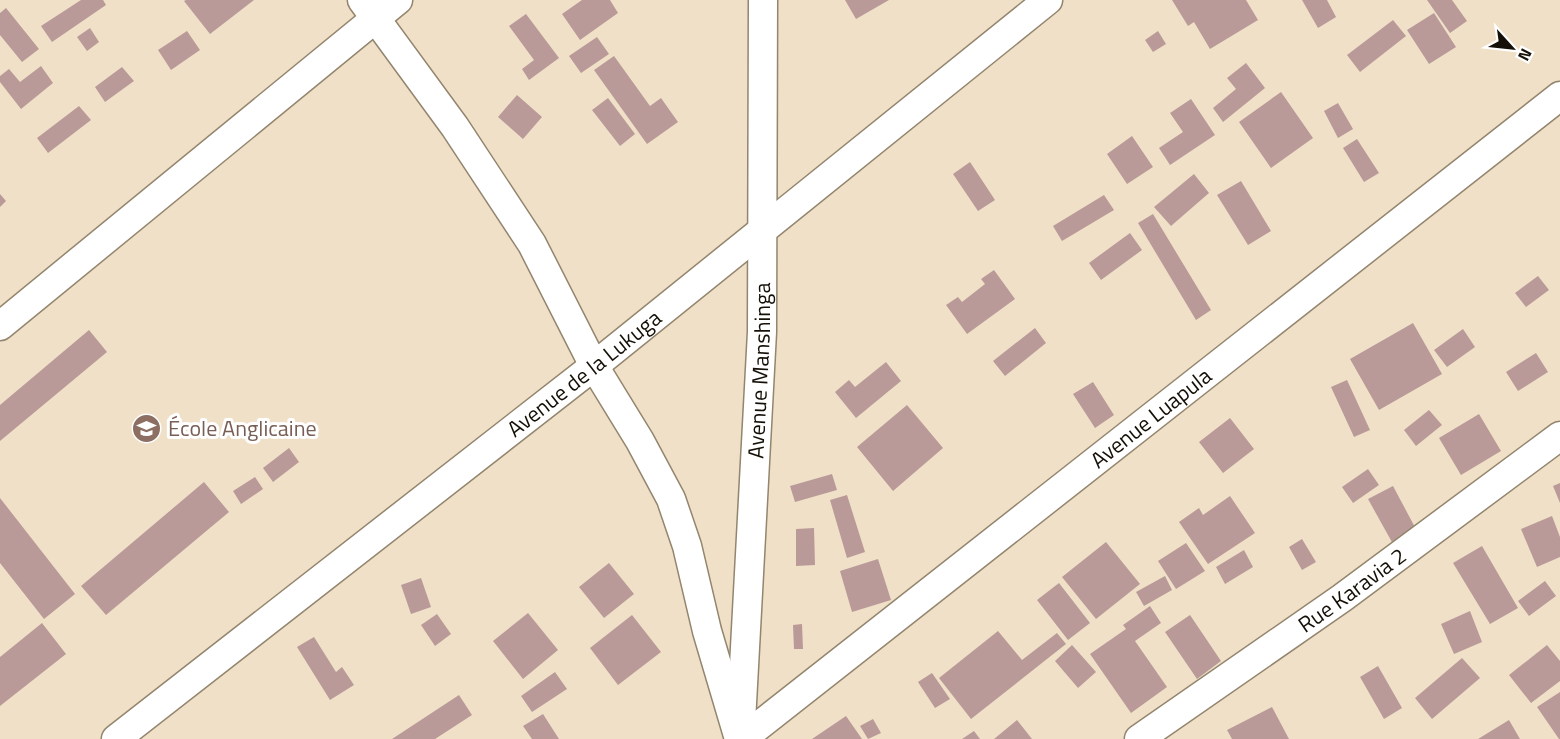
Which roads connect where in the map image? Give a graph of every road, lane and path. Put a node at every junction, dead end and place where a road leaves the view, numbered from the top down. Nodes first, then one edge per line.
1 (398, 0) edge
2 (763, 0) edge
3 (1048, 0) edge
4 (369, 9) edge
5 (1560, 96) edge
6 (761, 230) junction
7 (0, 326) edge
8 (594, 366) junction
9 (1560, 436) edge
10 (116, 739) edge
11 (740, 739) edge
12 (1139, 739) edge

1 - 4 street
2 - 6 street, Avenue Manshinga
3 - 6 street, Avenue de la Lukuga
4 - 7 street
4 - 8 street
5 - 11 street, Avenue Luapula
6 - 8 street, Avenue de la Lukuga
6 - 11 street, Avenue Manshinga
8 - 10 street, Avenue de la Lukuga
8 - 11 street
9 - 12 street, Rue Karavia 2

